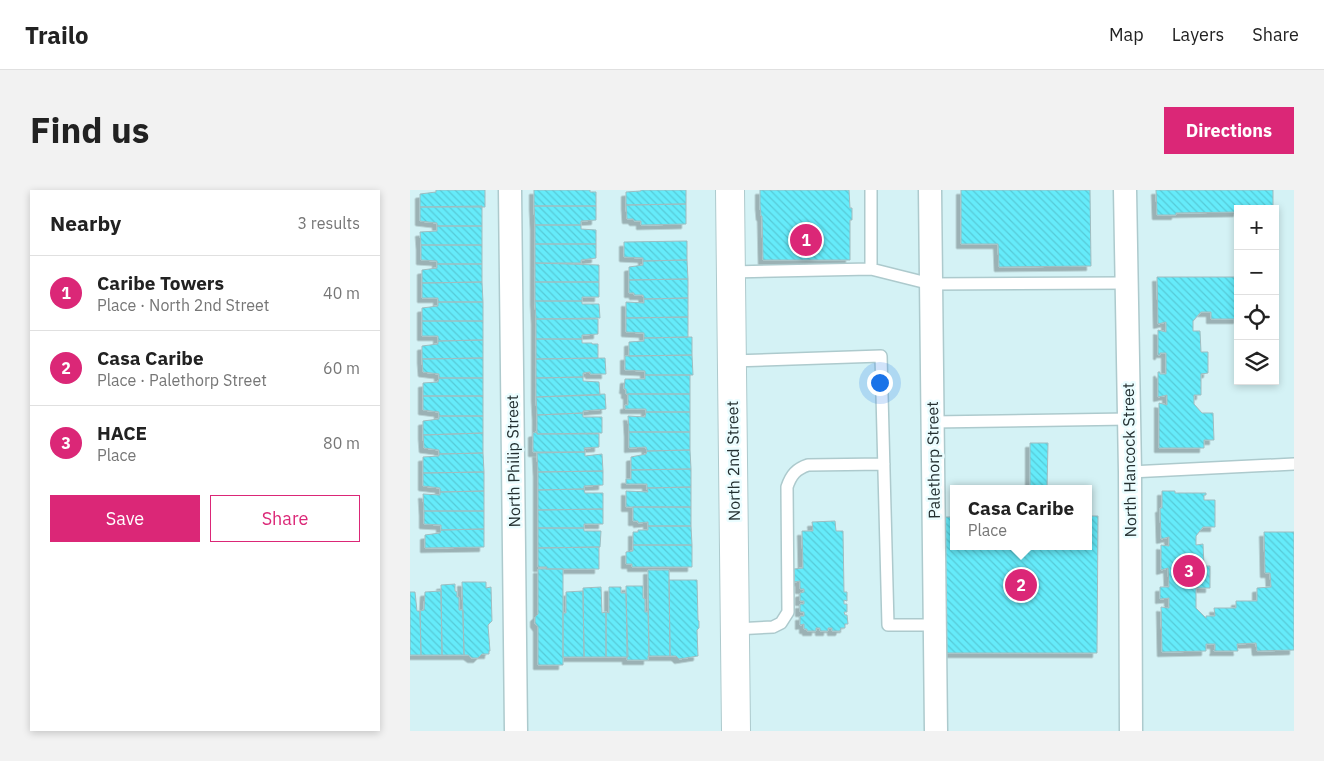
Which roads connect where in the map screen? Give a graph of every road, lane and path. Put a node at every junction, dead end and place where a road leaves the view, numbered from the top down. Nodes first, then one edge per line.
1 (510, 190) edge
2 (730, 190) edge
3 (870, 190) edge
4 (930, 190) edge
5 (1125, 190) edge
6 (870, 269) junction
7 (731, 272) junction
8 (1126, 283) junction
9 (931, 284) junction
10 (732, 361) junction
11 (1129, 419) junction
12 (932, 422) junction
13 (884, 464) junction
14 (1294, 464) edge
15 (1130, 472) junction
16 (935, 625) junction
17 (735, 629) junction
18 (516, 731) edge
19 (736, 731) edge
20 (936, 731) edge
21 (1131, 731) edge

1 - 18 street, North Philip Street
2 - 7 street, North 2nd Street
3 - 6 lane
4 - 9 street, Palethorp Street
5 - 8 street, North Hancock Street
6 - 7 lane
6 - 9 lane
7 - 10 street, North 2nd Street
8 - 9 lane
8 - 11 street, North Hancock Street
9 - 12 street, Palethorp Street
10 - 13 lane
10 - 17 street, North 2nd Street
11 - 12 lane
11 - 15 street, North Hancock Street
12 - 16 street, Palethorp Street
13 - 16 lane
13 - 17 lane
14 - 15 lane
15 - 21 street, North Hancock Street
16 - 20 street, Palethorp Street
17 - 19 street, North 2nd Street

